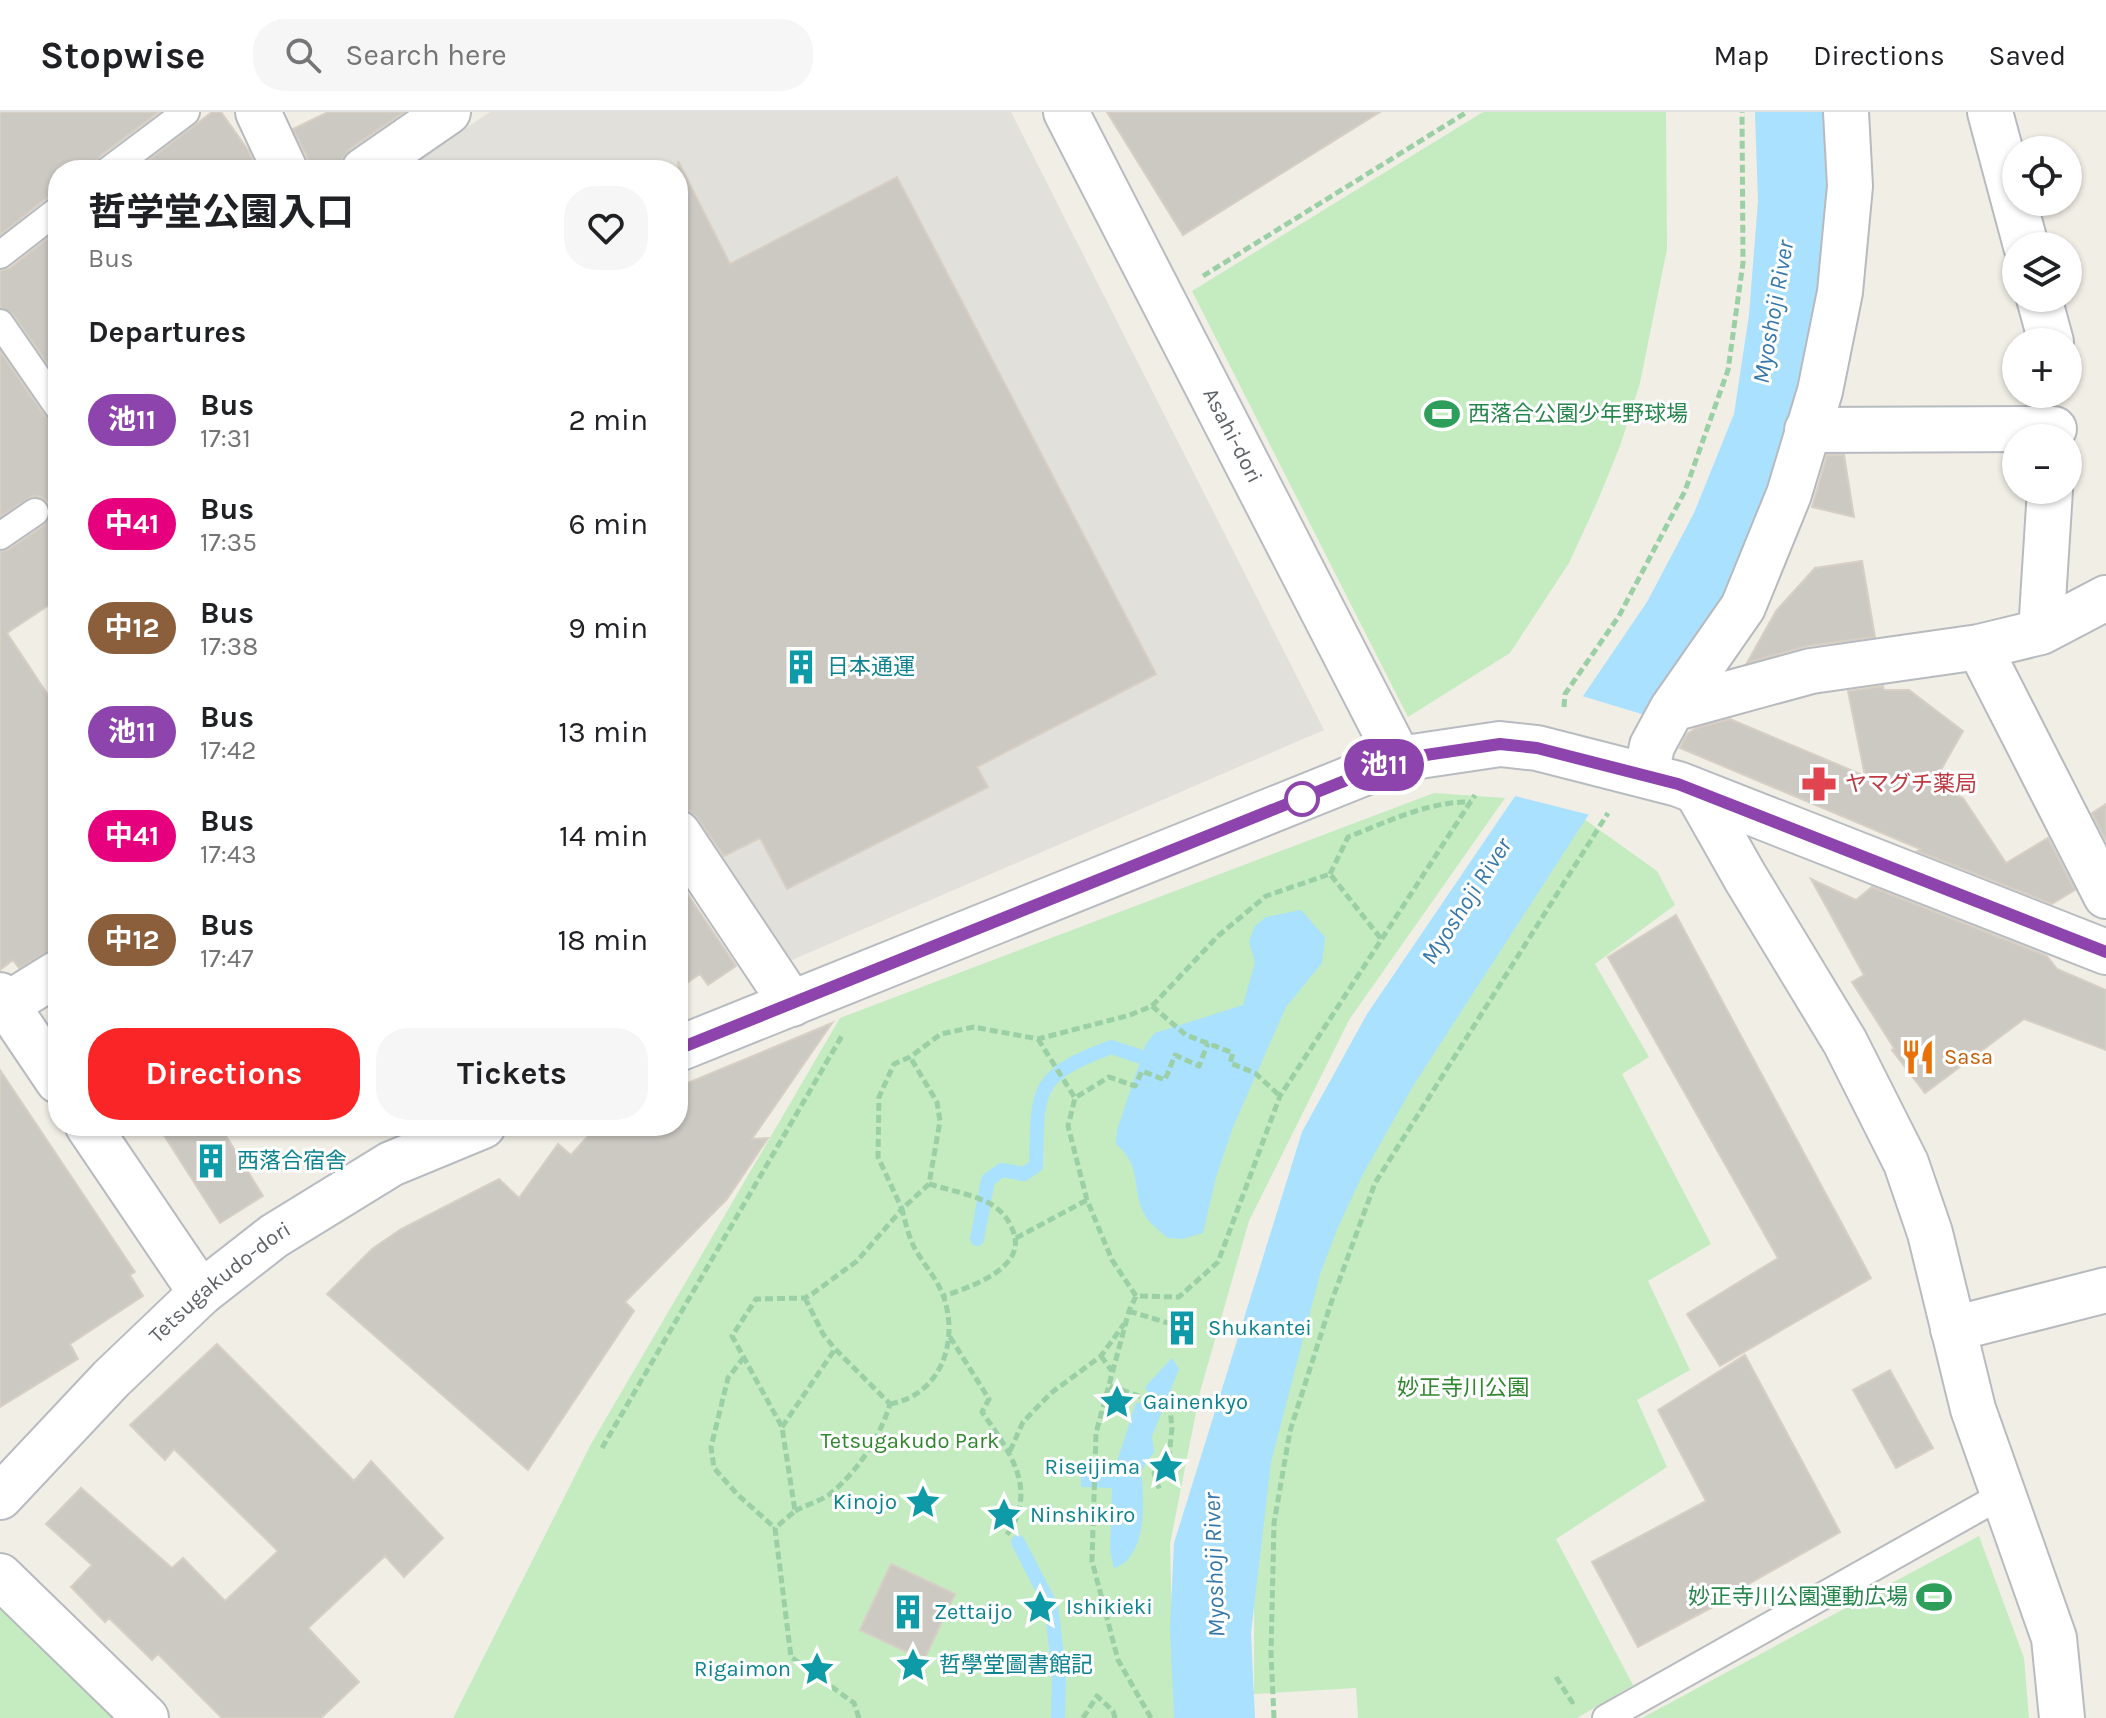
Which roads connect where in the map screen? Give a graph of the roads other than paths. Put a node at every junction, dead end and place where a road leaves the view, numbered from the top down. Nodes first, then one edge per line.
1 (186, 112) edge
2 (258, 112) edge
3 (448, 112) edge
4 (1066, 112) edge
5 (1846, 112) edge
6 (1990, 112) edge
7 (122, 160) edge
8 (280, 160) edge
9 (378, 160) edge
10 (48, 218) edge
11 (2022, 232) edge
12 (0, 255) edge
13 (0, 323) edge
14 (48, 393) edge
15 (2054, 420) edge
16 (1807, 430) junction
17 (2049, 504) edge
18 (35, 512) dead end
19 (0, 536) edge
20 (2106, 598) edge
21 (2041, 632) junction
22 (1979, 647) junction
23 (1672, 709) junction
24 (1399, 759) junction
25 (1627, 783) junction
26 (1698, 794) junction
27 (688, 848) edge
28 (2106, 896) edge
29 (2106, 952) edge
30 (48, 978) edge
31 (2, 1003) edge
32 (792, 1004) junction
33 (688, 1045) edge
34 (48, 1067) edge
35 (95, 1136) edge
36 (459, 1136) edge
37 (2106, 1290) edge
38 (201, 1293) junction
39 (1953, 1329) junction
40 (2002, 1495) junction
41 (0, 1497) edge
42 (0, 1576) edge
43 (146, 1718) edge
44 (1606, 1718) edge
45 (2062, 1718) edge

1 - 7 lane
2 - 8 street
3 - 9 street
4 - 24 street, Asahi-dori
5 - 16 street
6 - 11 street
10 - 12 lane
13 - 14 lane
15 - 16 street
16 - 23 street
17 - 21 street
18 - 19 lane
20 - 21 street
21 - 22 street
22 - 23 street
22 - 28 street
23 - 25 street
24 - 25 street
24 - 32 street
25 - 26 street
26 - 29 street
26 - 39 street
27 - 32 street
30 - 31 street
31 - 34 street
32 - 33 street
35 - 38 street
36 - 38 street, Tetsugakudo-dori
37 - 39 street
38 - 41 street, Tetsugakudo-dori
39 - 40 street
40 - 44 lane
40 - 45 street
42 - 43 street

